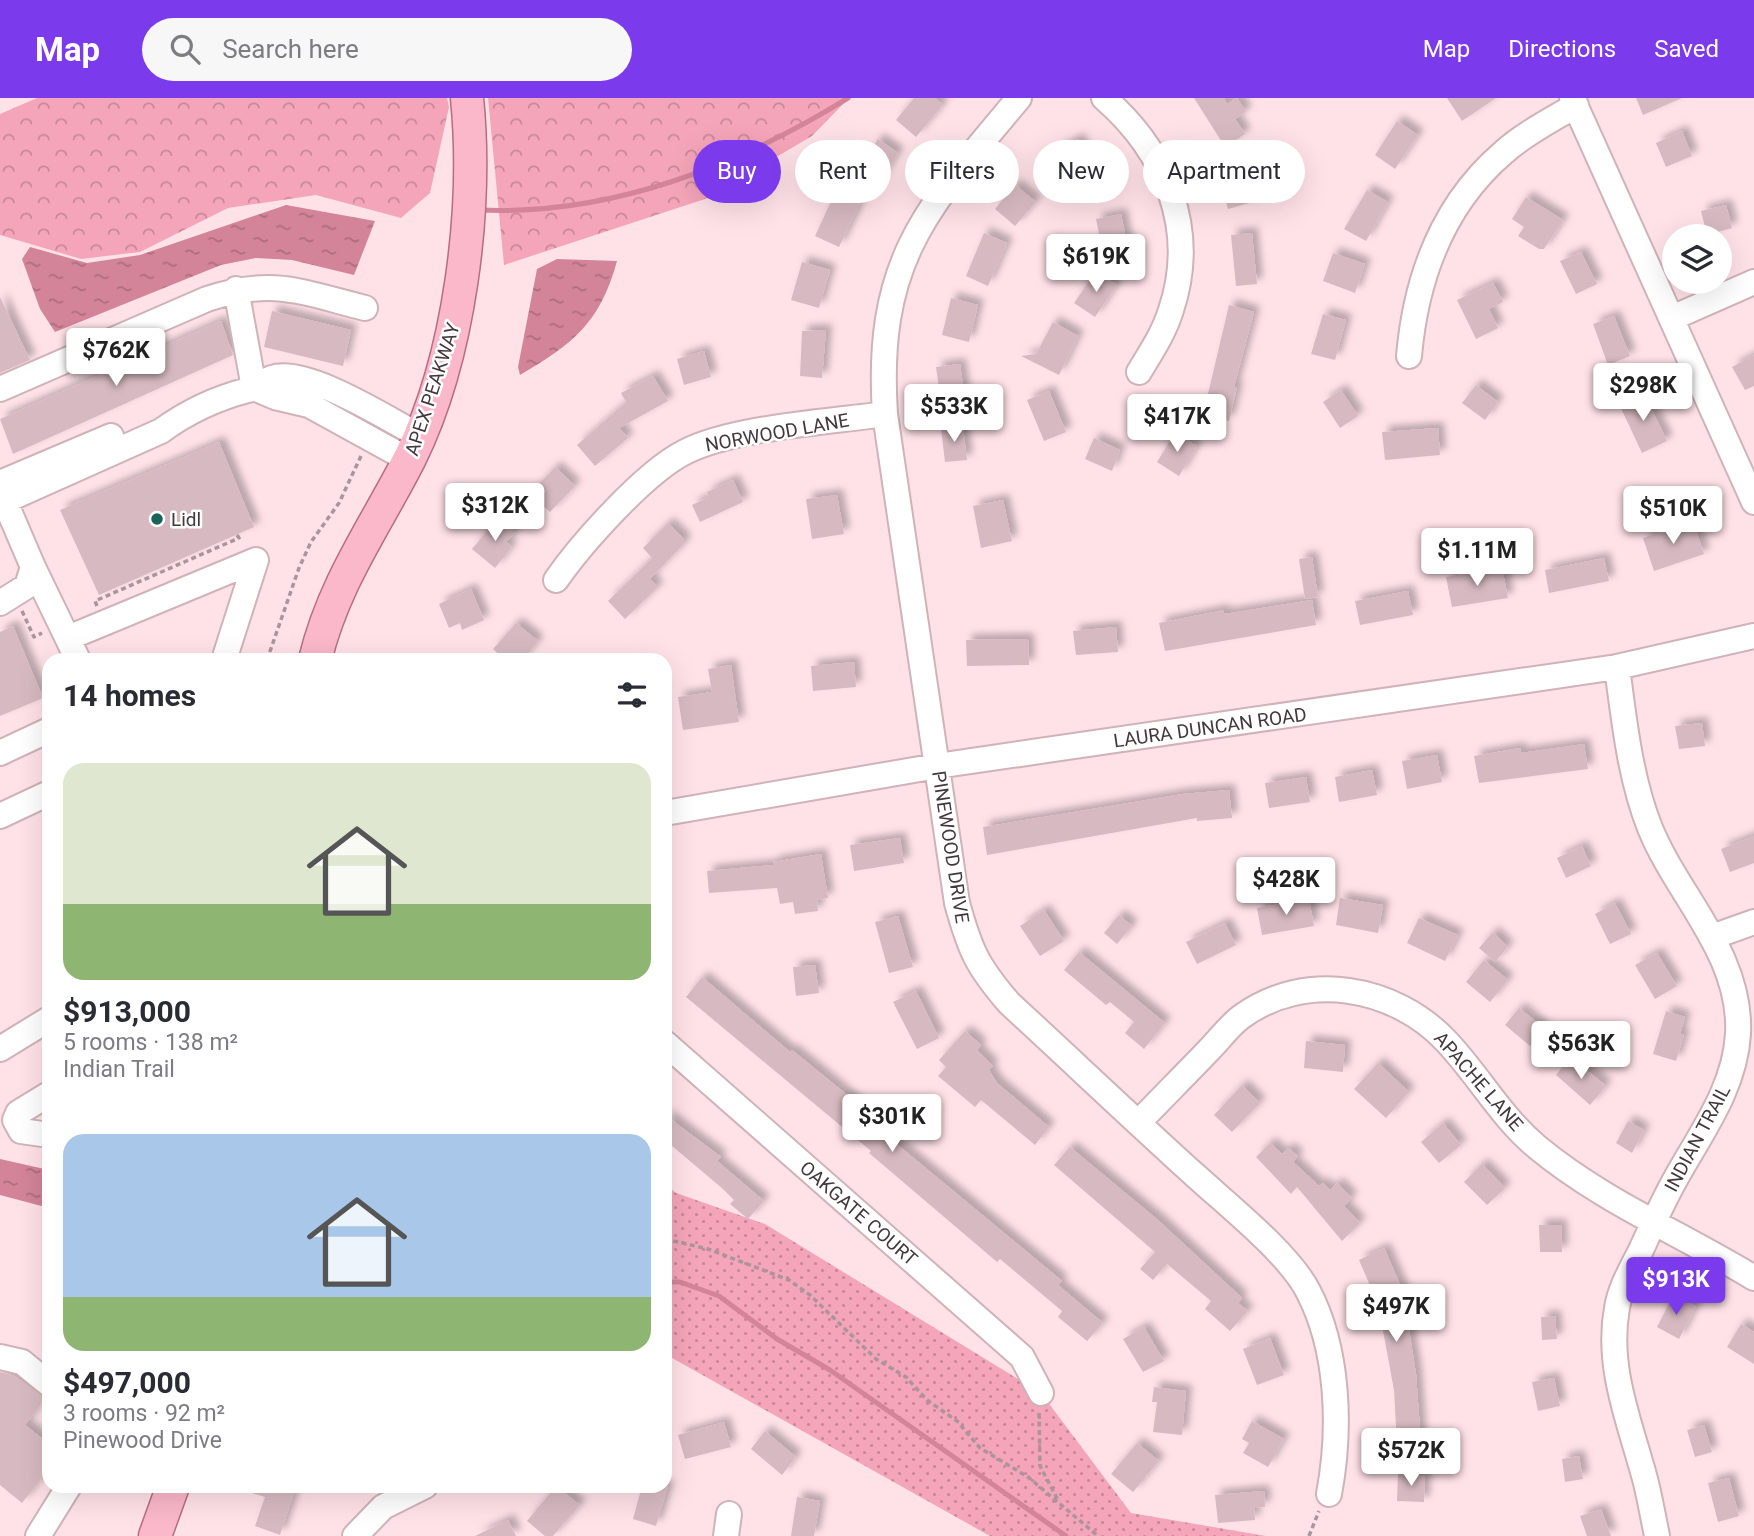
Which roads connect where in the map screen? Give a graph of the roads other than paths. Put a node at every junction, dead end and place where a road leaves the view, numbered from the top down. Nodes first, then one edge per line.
1 (467, 98) edge
2 (1019, 98) edge
3 (1104, 98) edge
4 (1574, 101) edge
5 (1754, 282) edge
6 (236, 289) junction
7 (365, 308) dead end
8 (1672, 318) junction
9 (1409, 356) dead end
10 (1139, 372) dead end
11 (254, 388) junction
12 (0, 389) edge
13 (885, 414) junction
14 (414, 448) junction
15 (1, 494) edge
16 (1754, 502) edge
17 (33, 566) junction
18 (556, 580) dead end
19 (9, 604) edge
20 (1754, 636) edge
21 (65, 643) edge
22 (225, 653) edge
23 (314, 653) edge
24 (1617, 667) junction
25 (42, 733) edge
26 (0, 753) edge
27 (937, 766) junction
28 (42, 796) edge
29 (672, 812) edge
30 (0, 816) edge
31 (1754, 922) edge
32 (1712, 937) junction
33 (42, 1023) edge
34 (0, 1049) edge
35 (672, 1049) edge
36 (42, 1098) edge
37 (1138, 1124) junction
38 (42, 1134) edge
39 (1654, 1222) junction
40 (1754, 1278) edge
41 (0, 1357) edge
42 (42, 1378) edge
43 (1041, 1393) road end
44 (65, 1493) edge
45 (170, 1493) edge
46 (411, 1493) edge
47 (1329, 1494) road end
48 (37, 1536) edge
49 (155, 1536) edge
50 (355, 1536) edge
51 (1657, 1536) edge

1 - 14 main road, APEX PEAKWAY
2 - 13 street, PINEWOOD DRIVE
3 - 10 street
4 - 8 street
4 - 9 street
5 - 8 street
6 - 7 street
6 - 11 street
6 - 12 street
8 - 16 street
11 - 14 street
11 - 15 street
13 - 18 street, NORWOOD LANE
13 - 27 street, PINEWOOD DRIVE
14 - 23 main road, APEX PEAKWAY
15 - 17 street
17 - 19 street
17 - 21 street
20 - 24 street, LAURA DUNCAN ROAD
21 - 22 street
24 - 27 street, LAURA DUNCAN ROAD
24 - 32 street, INDIAN TRAIL
25 - 26 street
27 - 29 street, LAURA DUNCAN ROAD
27 - 37 street, PINEWOOD DRIVE
28 - 30 street
31 - 32 street
32 - 39 street, INDIAN TRAIL
33 - 34 street
35 - 43 street, OAKGATE COURT
36 - 38 street
37 - 39 street, APACHE LANE
37 - 47 street, PINEWOOD DRIVE
39 - 40 street, APACHE LANE
39 - 51 street, INDIAN TRAIL
41 - 42 street
44 - 48 street
45 - 49 main road
46 - 50 street

